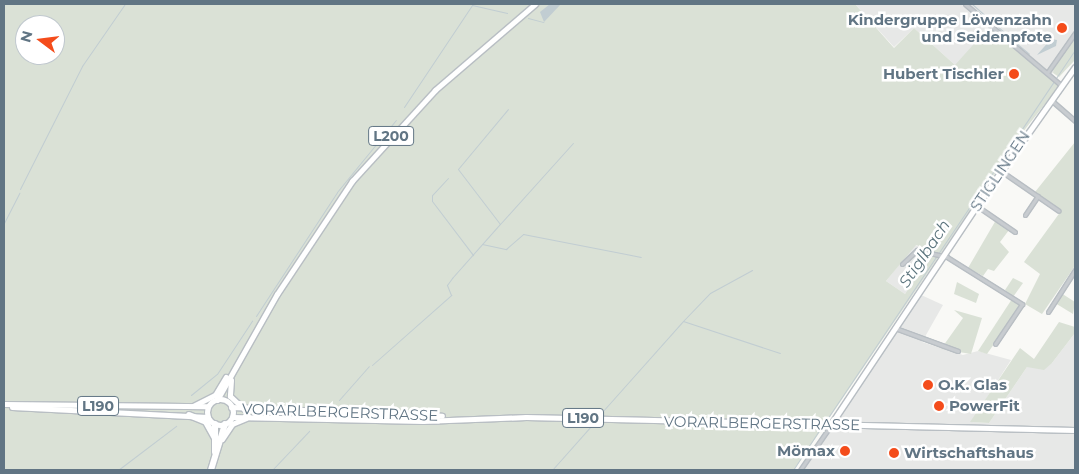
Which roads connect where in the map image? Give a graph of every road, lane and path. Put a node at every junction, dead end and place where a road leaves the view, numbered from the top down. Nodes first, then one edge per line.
1 (535, 4) edge
2 (964, 4) edge
3 (1075, 33) edge
4 (1075, 67) edge
5 (1047, 73) junction
6 (1059, 84) junction
7 (1050, 100) junction
8 (1075, 121) edge
9 (1001, 170) junction
10 (1038, 196) junction
11 (976, 206) junction
12 (1059, 212) dead end
13 (1024, 215) dead end
14 (1014, 232) dead end
15 (940, 256) junction
16 (902, 264) dead end
17 (1075, 270) edge
18 (1048, 312) dead end
19 (894, 328) junction
20 (996, 344) dead end
21 (958, 351) dead end
22 (232, 372) junction
23 (226, 385) junction
24 (217, 400) junction
25 (230, 404) junction
26 (4, 405) edge
27 (208, 406) junction
28 (163, 407) junction
29 (188, 408) junction
30 (245, 409) junction
31 (144, 414) junction
32 (189, 415) junction
33 (208, 417) junction
34 (248, 417) junction
35 (449, 417) junction
36 (232, 418) junction
37 (215, 424) junction
38 (225, 424) junction
39 (830, 424) junction
40 (1075, 430) edge
41 (222, 440) junction
42 (216, 448) junction
43 (207, 470) edge
44 (211, 470) edge
45 (800, 470) edge

1 - 22 main road, L200
2 - 5 street
3 - 5 street
4 - 6 main road, STIGLINGEN
5 - 6 street
6 - 7 main road, STIGLINGEN
7 - 8 street
7 - 9 main road, STIGLINGEN
9 - 10 street
9 - 11 main road, STIGLINGEN
10 - 12 street
10 - 13 street
11 - 14 street
11 - 15 main road, STIGLINGEN
15 - 16 street
15 - 19 main road, STIGLINGEN
15 - 20 street
17 - 18 street
19 - 21 street
19 - 39 main road, STIGLINGEN
22 - 23 main road, L200
22 - 29 main road
22 - 30 main road
23 - 24 main road, L200
23 - 25 main road
24 - 25 main road, VORARLBERGERSTRASSE / L190
24 - 27 main road, L190
25 - 30 main road, VORARLBERGERSTRASSE / L190
25 - 36 main road, VORARLBERGERSTRASSE
26 - 28 main road, L190
26 - 31 main road, L190
27 - 29 main road, L190
27 - 33 main road
28 - 29 main road, L190
28 - 31 main road, L190
30 - 35 main road, VORARLBERGERSTRASSE / L190
31 - 32 main road, L190
32 - 33 main road, L190
32 - 42 highway
33 - 37 main road
34 - 35 main road, VORARLBERGERSTRASSE / L190
34 - 36 main road, VORARLBERGERSTRASSE / L190
34 - 41 main road
35 - 39 main road, VORARLBERGERSTRASSE / L190
36 - 38 main road, VORARLBERGERSTRASSE
37 - 38 main road, VORARLBERGERSTRASSE
37 - 42 highway
38 - 41 highway
39 - 40 main road, VORARLBERGERSTRASSE / L190
39 - 45 street
41 - 44 highway
42 - 43 highway

